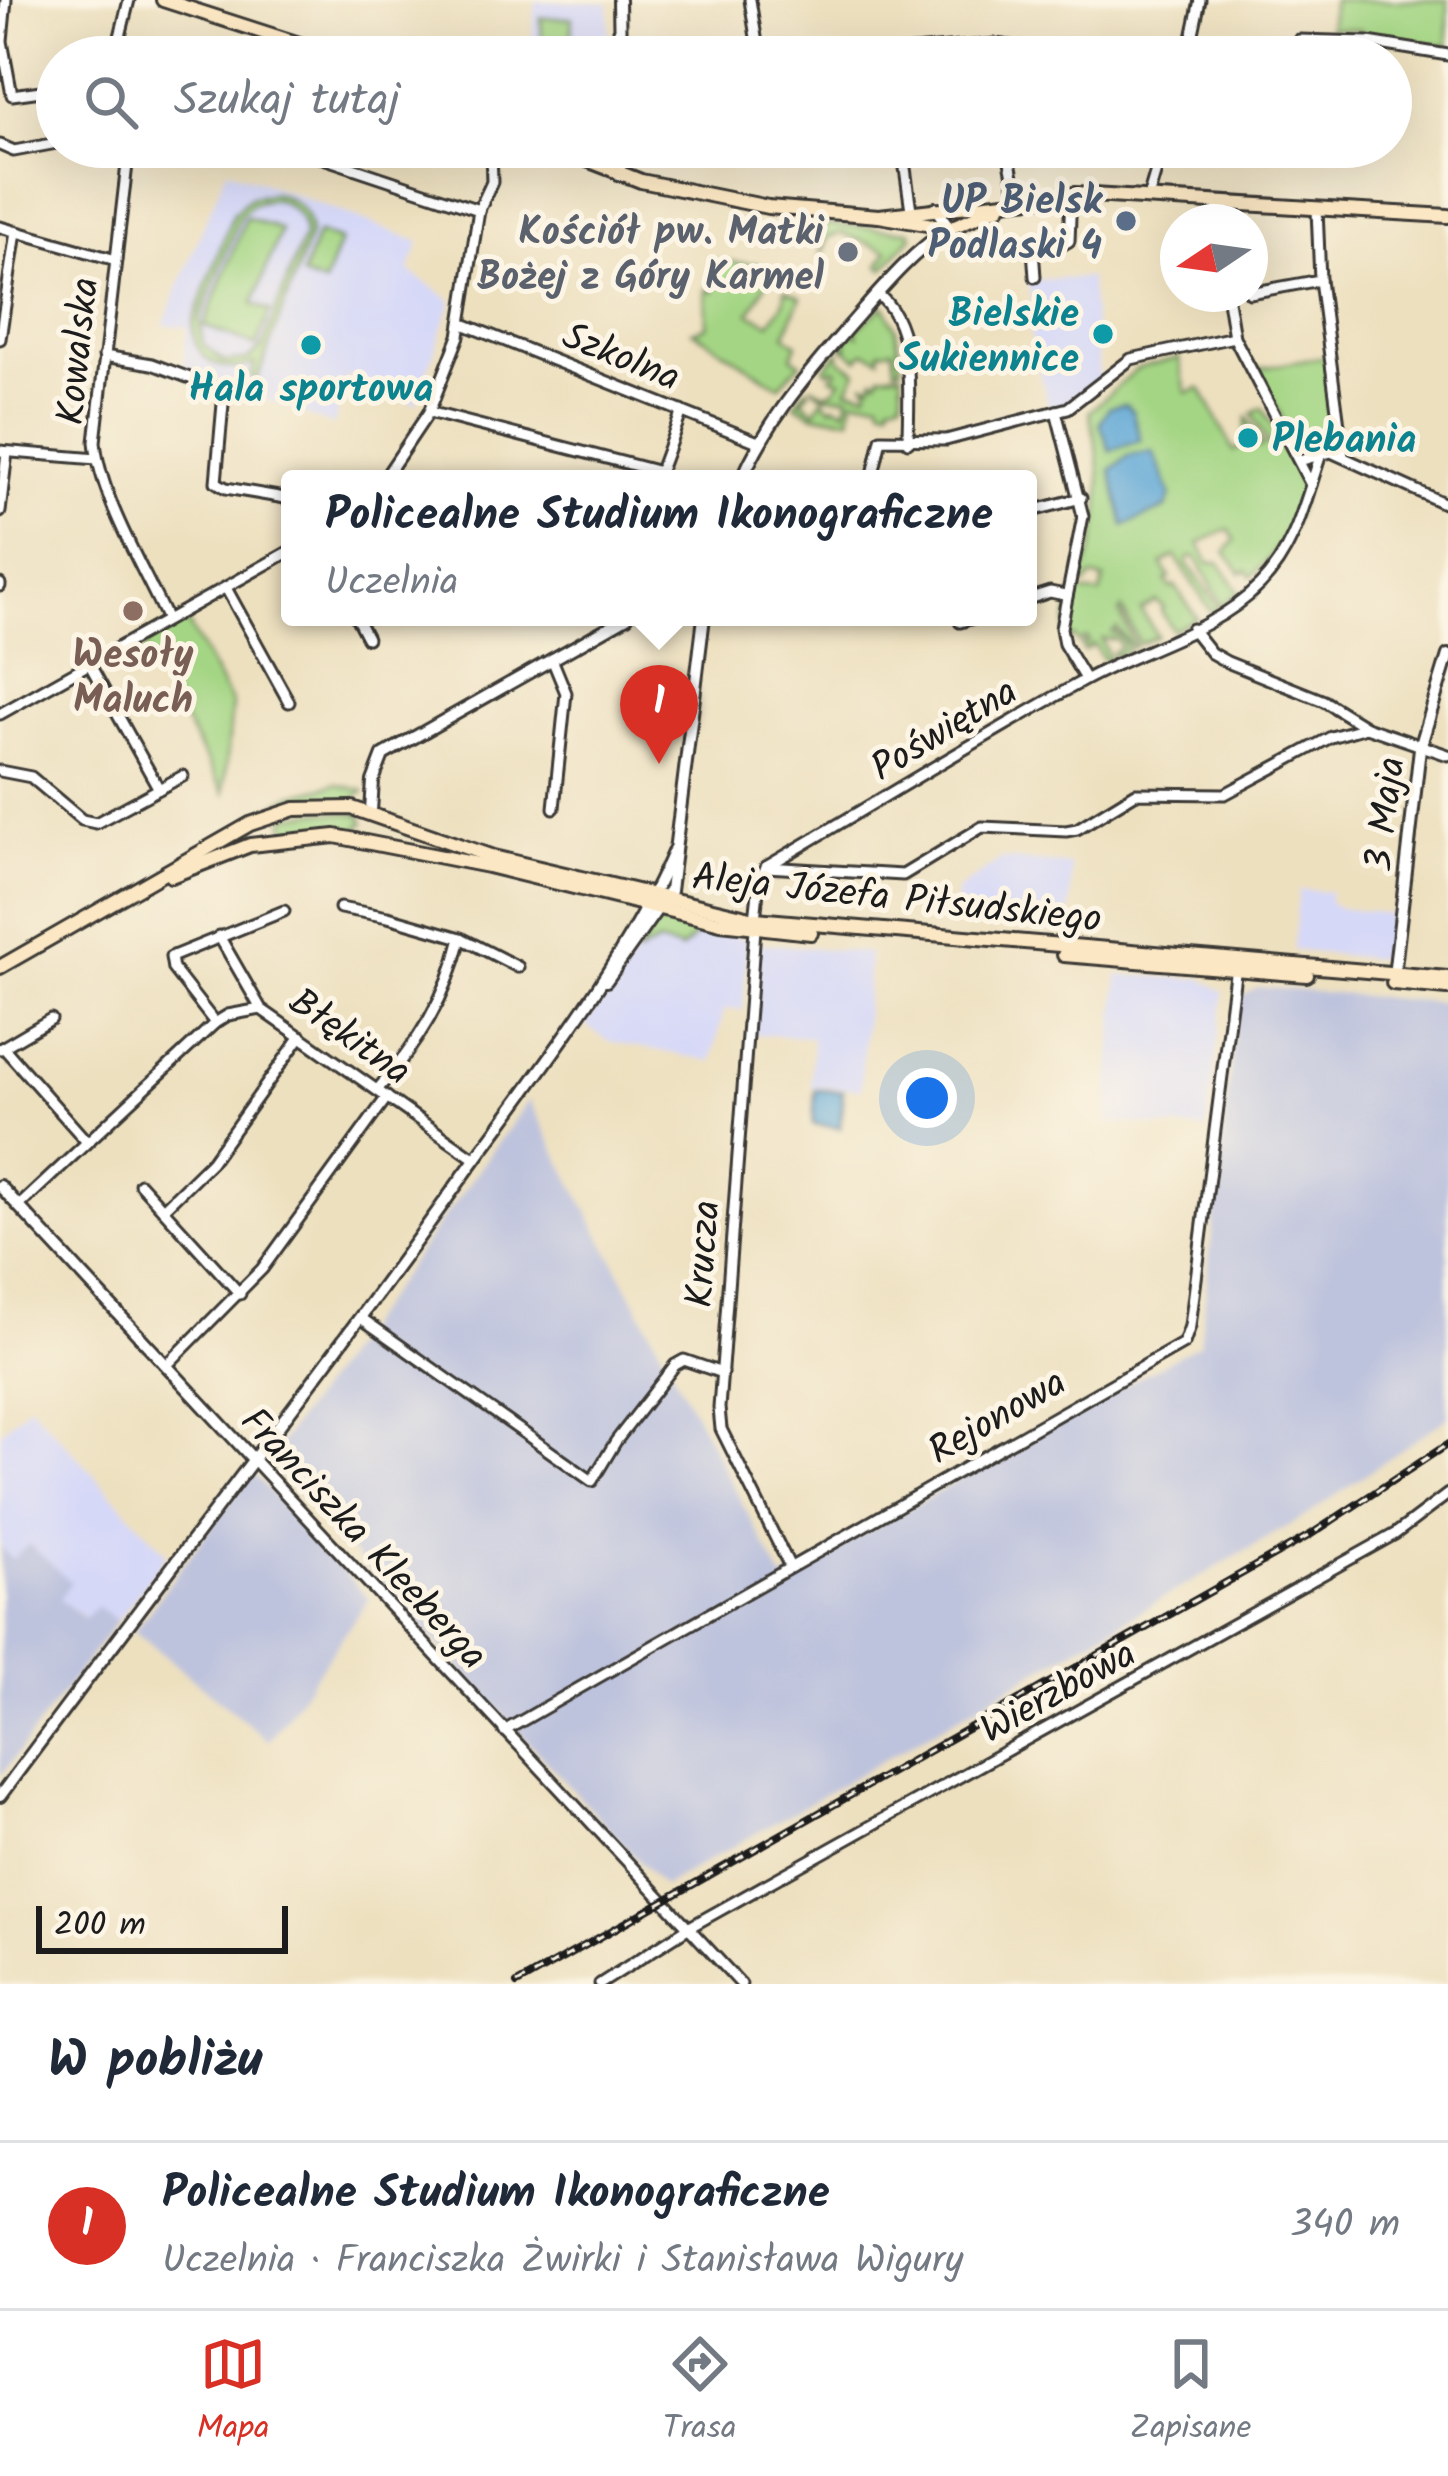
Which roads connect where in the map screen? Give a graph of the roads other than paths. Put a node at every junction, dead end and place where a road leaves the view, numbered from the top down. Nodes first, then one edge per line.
1 (6, 0) edge
2 (129, 0) edge
3 (164, 0) edge
4 (619, 0) edge
5 (750, 0) edge
6 (1200, 0) edge
7 (121, 36) edge
8 (275, 36) edge
9 (620, 36) edge
10 (756, 36) edge
11 (1192, 36) edge
12 (1412, 49) edge
13 (1448, 55) edge
14 (36, 92) edge
15 (0, 145) edge
16 (36, 147) edge
17 (127, 168) edge
18 (354, 168) edge
19 (492, 168) edge
20 (604, 168) edge
21 (620, 168) edge
22 (905, 168) edge
23 (1011, 168) edge
24 (1156, 168) edge
25 (620, 175) junction
26 (1071, 195) junction
27 (1148, 198) junction
28 (1018, 201) junction
29 (1217, 202) joint
30 (477, 208) junction
31 (934, 208) junction
32 (1317, 209) junction
33 (911, 210) junction
34 (879, 216) junction
35 (1448, 216) edge
36 (923, 223) junction
37 (0, 227) edge
38 (950, 228) junction
39 (16, 232) junction
40 (927, 244) junction
41 (116, 260) junction
42 (1035, 277) dead end
43 (1320, 280) junction
44 (1268, 289) edge
45 (877, 294) junction
46 (1230, 312) edge
47 (463, 324) junction
48 (1234, 338) junction
49 (0, 339) edge
50 (104, 356) junction
51 (682, 411) junction
52 (1056, 411) junction
53 (428, 412) junction
54 (758, 442) junction
55 (908, 442) junction
56 (3, 452) edge
57 (1321, 454) junction
58 (1343, 456) junction
59 (97, 459) junction
60 (1299, 460) junction
61 (390, 470) edge
62 (640, 470) edge
63 (660, 470) edge
64 (746, 470) edge
65 (874, 470) edge
66 (1311, 485) junction
67 (281, 496) edge
68 (1081, 498) junction
69 (1448, 505) edge
70 (1037, 510) edge
71 (0, 512) edge
72 (281, 555) edge
73 (226, 588) junction
74 (1065, 595) junction
75 (1037, 596) edge
76 (167, 620) junction
77 (361, 626) edge
78 (611, 626) edge
79 (703, 626) edge
80 (1192, 629) junction
81 (367, 638) dead end
82 (1448, 656) edge
83 (552, 659) junction
84 (90, 665) junction
85 (1085, 679) junction
86 (289, 702) dead end
87 (0, 714) edge
88 (1366, 728) junction
89 (1420, 748) junction
90 (1448, 755) edge
91 (0, 771) edge
92 (183, 776) dead end
93 (372, 787) junction
94 (159, 790) junction
95 (352, 808) junction
96 (554, 808) dead end
97 (286, 811) junction
98 (371, 812) junction
99 (350, 837) junction
100 (290, 838) junction
101 (766, 867) junction
102 (126, 897) junction
103 (657, 903) junction
104 (340, 908) dead end
105 (284, 911) dead end
106 (755, 924) junction
107 (219, 936) junction
108 (461, 938) junction
109 (1236, 965) junction
110 (0, 967) edge
111 (518, 968) dead end
112 (1448, 978) edge
113 (1394, 979) junction
114 (1448, 988) edge
115 (261, 1009) junction
116 (51, 1019) dead end
117 (215, 1023) junction
118 (302, 1036) junction
119 (1, 1048) edge
120 (382, 1093) junction
121 (87, 1142) junction
122 (475, 1160) junction
123 (140, 1184) dead end
124 (0, 1186) edge
125 (20, 1206) junction
126 (163, 1208) junction
127 (240, 1294) junction
128 (362, 1318) junction
129 (167, 1365) junction
130 (722, 1372) junction
131 (253, 1460) junction
132 (1448, 1494) edge
133 (790, 1567) junction
134 (504, 1731) junction
135 (0, 1796) edge
136 (688, 1928) junction
137 (600, 1984) edge
138 (742, 1984) edge

1 - 14 street
2 - 7 street
3 - 8 main road
4 - 9 street
5 - 10 street
6 - 11 street
12 - 13 street
15 - 16 street
17 - 41 street, Kowalska
18 - 30 street
19 - 30 street
20 - 25 main road
21 - 25 street
22 - 33 street
23 - 28 street
24 - 27 street
25 - 34 main road
26 - 27 main road
26 - 28 main road
26 - 42 street
27 - 29 main road
28 - 31 main road
28 - 38 main road
29 - 32 main road
30 - 47 street
31 - 33 main road
31 - 38 street
32 - 35 main road
32 - 43 street
33 - 34 main road
34 - 36 main road
36 - 38 main road
36 - 40 street
37 - 39 street
38 - 40 street
39 - 41 street
39 - 49 street
40 - 45 street
41 - 50 street, Kowalska
43 - 44 street
43 - 58 street
45 - 54 street
45 - 55 street
46 - 48 street
47 - 51 street, Szkolna
47 - 53 street
48 - 52 street
48 - 60 street
50 - 59 street, Kowalska
50 - 67 street
51 - 54 street, Szkolna
51 - 63 street
52 - 55 street
52 - 68 street
53 - 61 street
53 - 62 street
54 - 64 street
55 - 65 street
56 - 59 street
56 - 71 street
57 - 58 street
57 - 60 street
57 - 66 street, Poświętna
58 - 69 street
59 - 76 street, Kowalska
60 - 66 street
66 - 80 street, Poświętna
68 - 70 street
68 - 74 street
72 - 73 street
73 - 76 street
73 - 86 street
74 - 75 street
74 - 85 street
76 - 84 street
77 - 81 street
78 - 83 street
79 - 103 street
80 - 85 street, Poświętna
80 - 88 street
82 - 89 street, 3 Maja
83 - 93 street
83 - 96 street
84 - 87 street
84 - 94 street
85 - 101 street, Poświętna
88 - 89 street
88 - 101 street
89 - 90 street
89 - 113 street, 3 Maja
91 - 94 street
92 - 94 street
93 - 95 street
93 - 98 street
95 - 97 main road, Aleja Józefa Piłsudskiego
95 - 98 main road, Aleja Józefa Piłsudskiego
97 - 100 main road
97 - 102 main road
98 - 99 main road
98 - 103 main road, Aleja Józefa Piłsudskiego
99 - 100 main road, Aleja Józefa Piłsudskiego
99 - 103 main road, Aleja Józefa Piłsudskiego
100 - 102 main road, Aleja Józefa Piłsudskiego
101 - 106 street
102 - 110 main road
103 - 106 main road, Aleja Józefa Piłsudskiego
103 - 122 street
104 - 108 street
105 - 107 street
106 - 109 main road, Aleja Józefa Piłsudskiego
106 - 130 street, Krucza
107 - 115 street, Błękitna
107 - 117 street
108 - 111 street
108 - 120 street
109 - 113 main road, Aleja Józefa Piłsudskiego
109 - 133 street, Rejonowa
112 - 113 main road, Aleja Józefa Piłsudskiego
113 - 114 main road, Aleja Józefa Piłsudskiego
115 - 117 street
115 - 118 street, Błękitna
116 - 119 street
117 - 121 street
118 - 120 street, Błękitna
118 - 126 street
119 - 121 street
120 - 122 street, Błękitna
120 - 127 street
121 - 125 street
122 - 128 street
123 - 126 street
124 - 125 street, Franciszka Kleeberga
125 - 129 street, Franciszka Kleeberga
126 - 127 street
127 - 129 street
128 - 130 street
128 - 131 street
129 - 131 street, Franciszka Kleeberga
130 - 133 street, Krucza
131 - 134 street, Franciszka Kleeberga
131 - 135 street
132 - 136 street, Wierzbowa
133 - 134 street, Rejonowa
134 - 136 street, Franciszka Kleeberga
136 - 137 street, Wierzbowa
136 - 138 street, Franciszka Kleeberga

